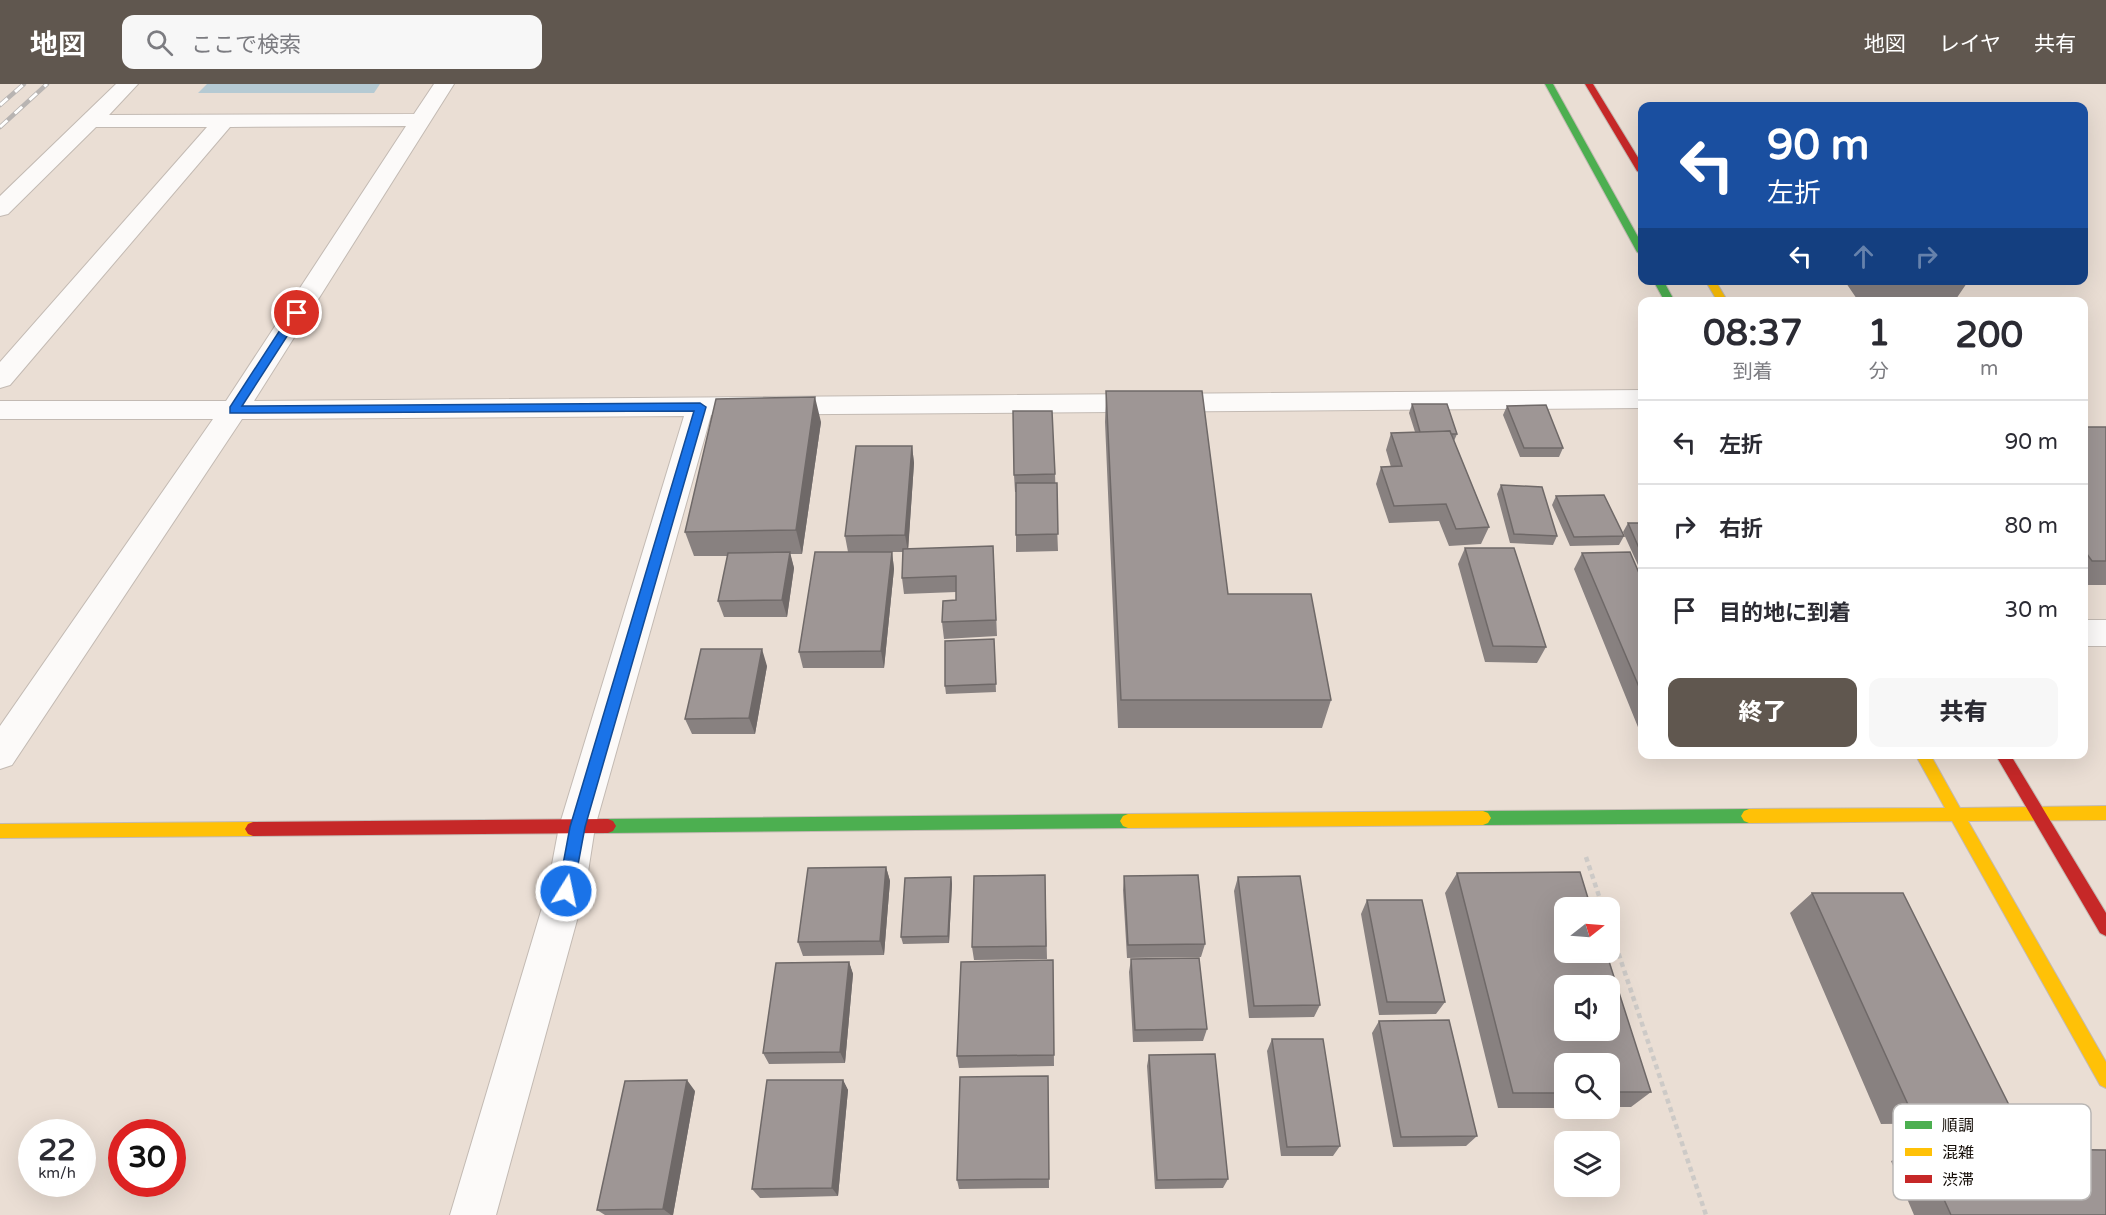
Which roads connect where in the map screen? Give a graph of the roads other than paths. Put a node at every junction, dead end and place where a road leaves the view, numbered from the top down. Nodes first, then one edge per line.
1 (128, 84) edge
2 (444, 84) edge
3 (1549, 84) edge
4 (1589, 84) edge
5 (421, 120) junction
6 (92, 121) junction
7 (224, 121) junction
8 (1638, 164) edge
9 (0, 209) edge
10 (1638, 245) edge
11 (0, 379) edge
12 (1638, 399) edge
13 (700, 407) junction
14 (0, 410) edge
15 (234, 410) junction
16 (2088, 633) edge
17 (2106, 633) edge
18 (0, 754) edge
19 (1925, 759) edge
20 (2005, 759) edge
21 (2037, 813) junction
22 (2106, 813) edge
23 (1958, 814) junction
24 (577, 827) junction
25 (0, 831) edge
26 (2106, 927) edge
27 (2106, 1079) edge
28 (473, 1215) edge

1 - 6 street
2 - 5 street
3 - 10 street
4 - 8 street
5 - 7 street
5 - 15 street
6 - 7 street
6 - 9 street
7 - 11 street
12 - 13 street
13 - 15 street
13 - 24 street
14 - 15 street
15 - 18 street
16 - 17 street
19 - 23 street
20 - 21 street
21 - 22 street
21 - 23 street
21 - 26 street
23 - 24 street
23 - 27 street
24 - 25 street
24 - 28 street

